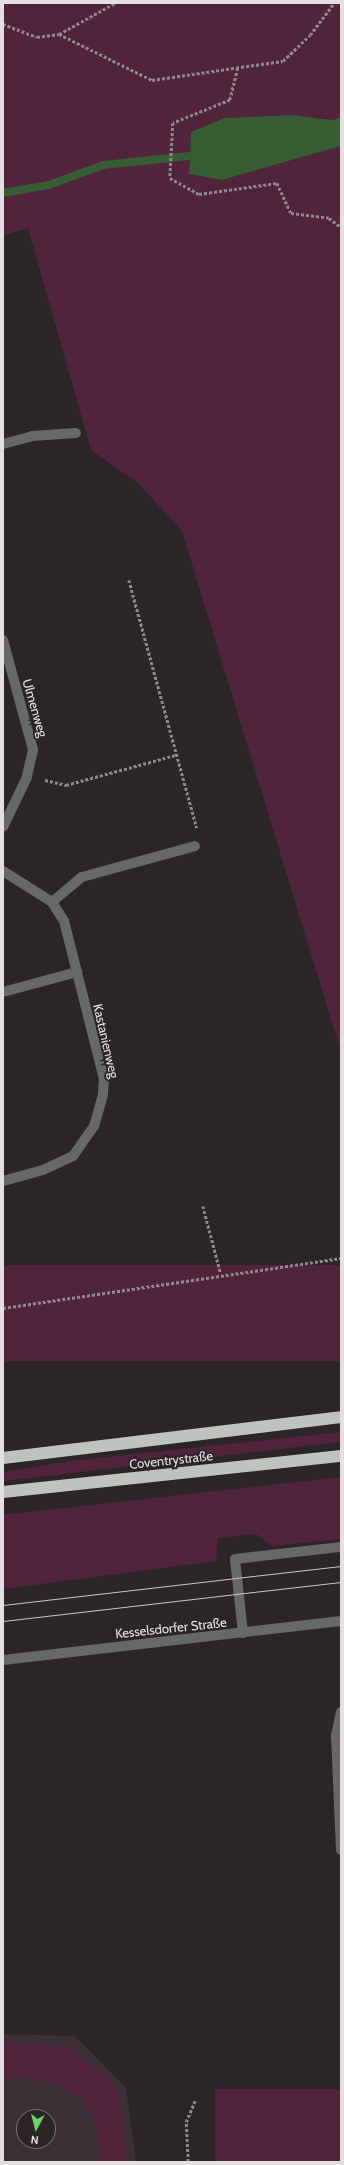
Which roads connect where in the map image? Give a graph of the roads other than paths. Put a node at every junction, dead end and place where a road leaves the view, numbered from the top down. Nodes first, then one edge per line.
1 (76, 433) dead end
2 (3, 444) edge
3 (3, 640) edge
4 (3, 827) edge
5 (195, 846) road end
6 (3, 870) edge
7 (52, 902) junction
8 (77, 972) junction
9 (3, 992) edge
10 (3, 1181) edge
11 (341, 1414) edge
12 (341, 1417) edge
13 (320, 1419) junction
14 (341, 1456) edge
15 (3, 1458) edge
16 (3, 1492) edge
17 (341, 1547) edge
18 (341, 1621) edge
19 (243, 1633) junction
20 (3, 1660) edge
21 (341, 1712) edge
22 (341, 1850) edge

1 - 2 street
3 - 4 street, Ulmenweg
5 - 7 street
6 - 7 street, Kastanienweg
7 - 8 street, Kastanienweg
8 - 9 street
8 - 10 street, Kastanienweg
11 - 13 highway
12 - 13 highway
13 - 15 highway
14 - 16 highway, Coventrystraße
17 - 19 street
18 - 19 street, Kesselsdorfer Straße
19 - 20 street, Kesselsdorfer Straße
21 - 22 street

